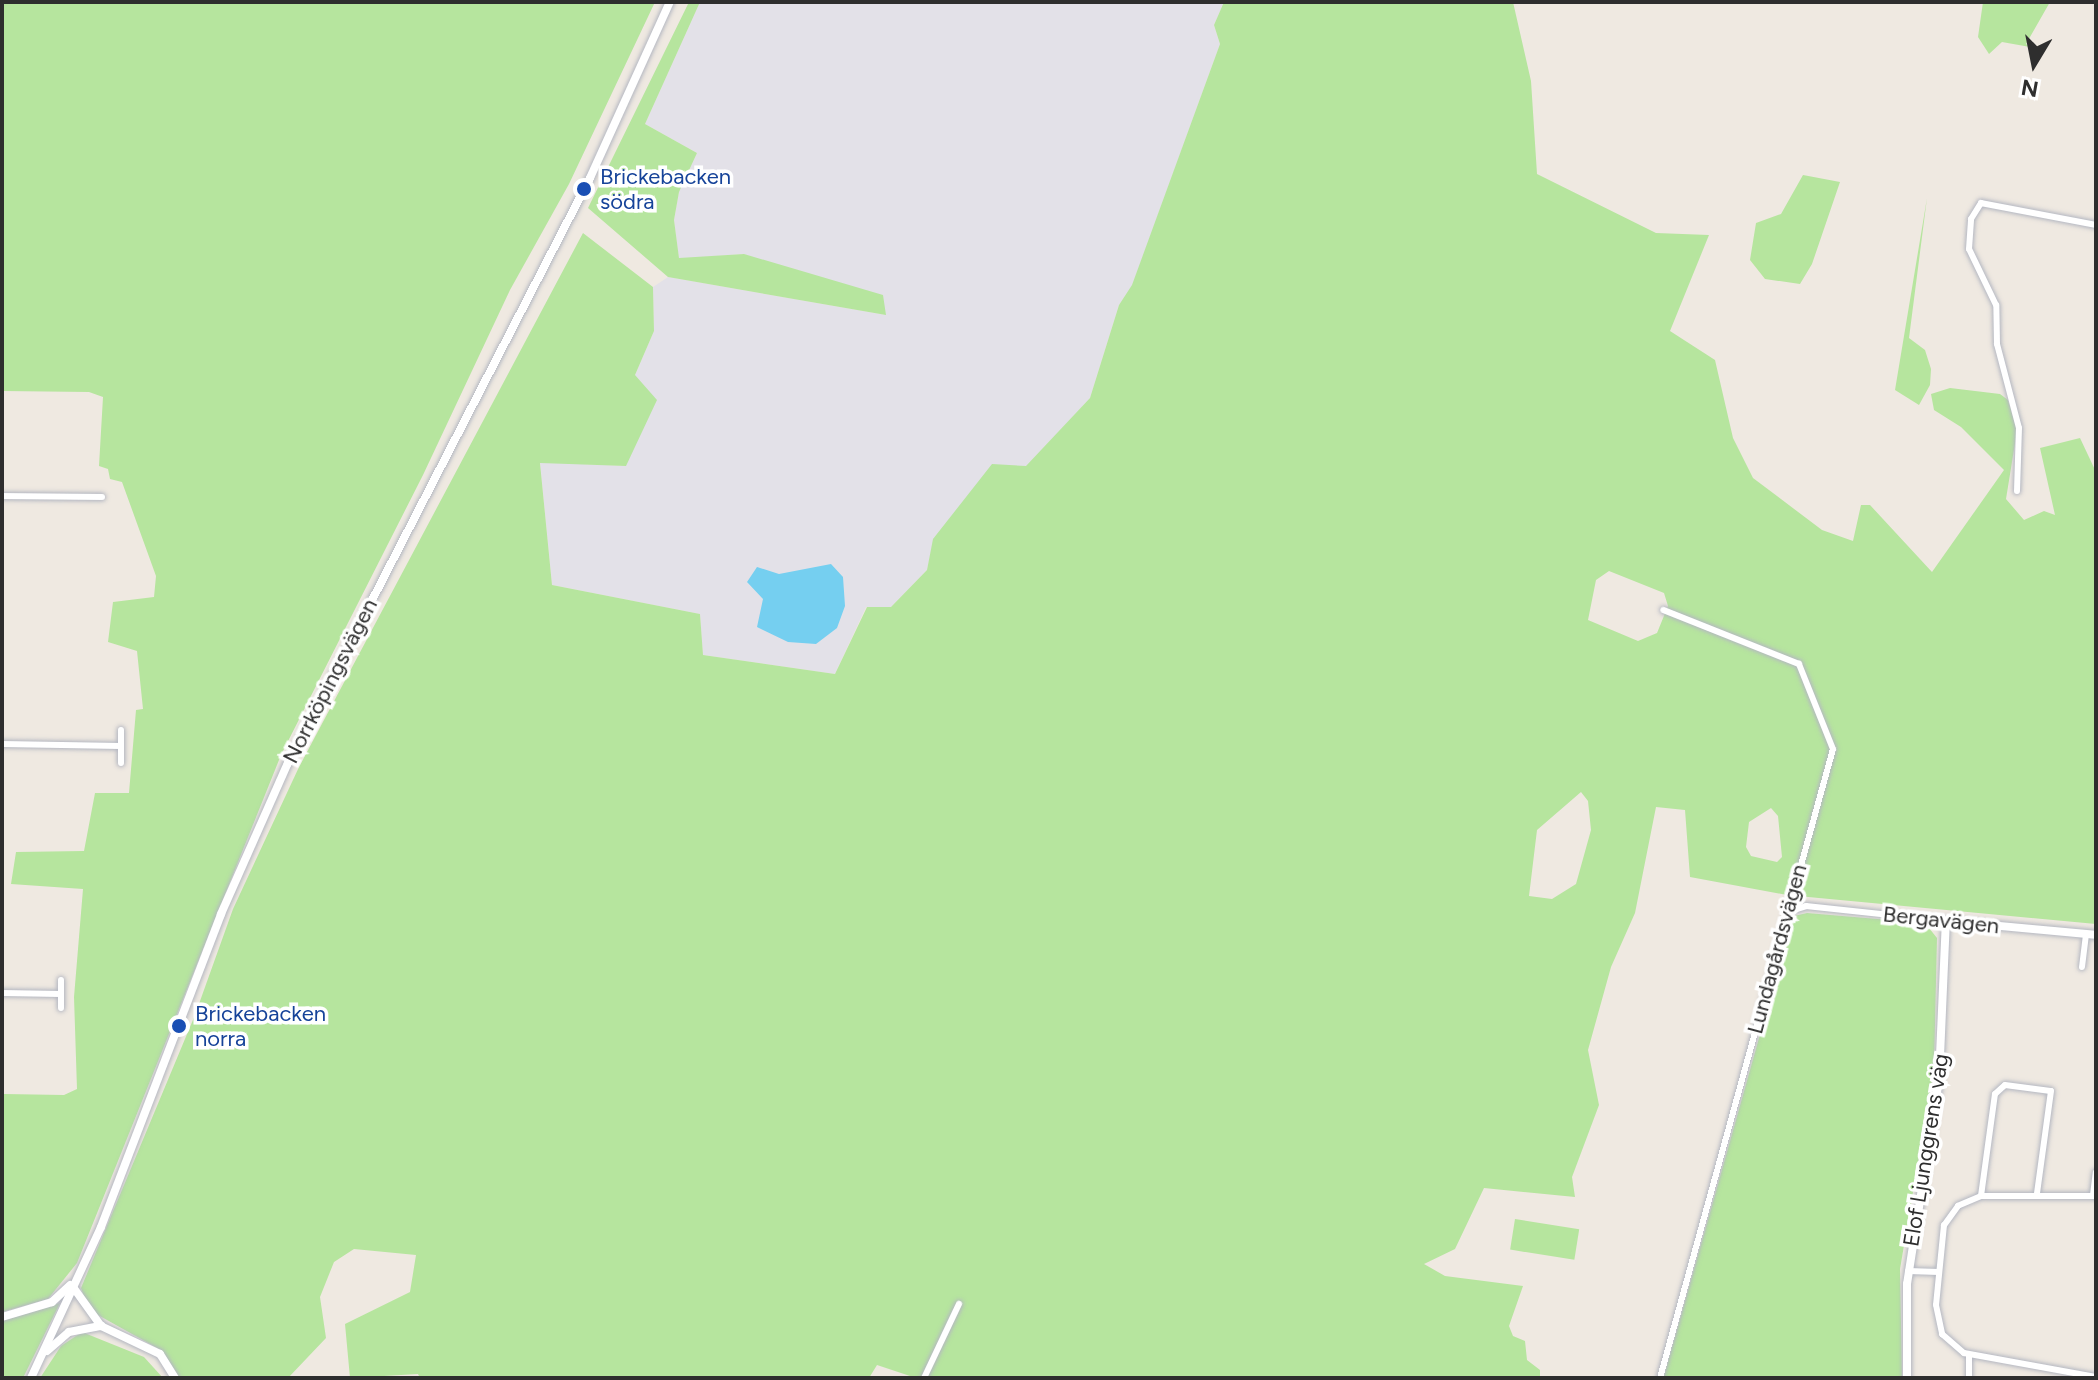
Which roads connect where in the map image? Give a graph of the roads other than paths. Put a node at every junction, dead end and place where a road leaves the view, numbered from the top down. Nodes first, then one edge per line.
1 (670, 2) edge
2 (2096, 225) edge
3 (2017, 491) dead end
4 (2, 496) edge
5 (102, 497) dead end
6 (1663, 610) dead end
7 (121, 730) dead end
8 (2, 744) edge
9 (121, 746) junction
10 (121, 763) dead end
11 (1789, 914) junction
12 (1946, 921) junction
13 (2086, 934) junction
14 (2096, 935) edge
15 (2082, 967) dead end
16 (61, 980) dead end
17 (2, 993) edge
18 (61, 994) junction
19 (61, 1008) dead end
20 (1995, 1076) dead end
21 (2000, 1086) junction
22 (2096, 1172) edge
23 (2037, 1193) junction
24 (1981, 1196) junction
25 (2094, 1196) edge
26 (1908, 1271) junction
27 (1939, 1272) junction
28 (78, 1275) junction
29 (73, 1287) junction
30 (959, 1304) dead end
31 (2, 1317) edge
32 (101, 1326) junction
33 (1969, 1355) junction
34 (40, 1359) junction
35 (2026, 1368) junction
36 (2024, 1377) edge
37 (2082, 1377) edge
38 (2096, 1377) edge
39 (31, 1378) edge
40 (175, 1378) edge
41 (924, 1378) edge
42 (1660, 1378) edge
43 (1907, 1378) edge
44 (1969, 1378) edge

1 - 28 main road, Norrköpingsvägen
2 - 3 street
4 - 5 street
6 - 11 street, Lundagårdsvägen
7 - 9 street
8 - 9 street
9 - 10 street
11 - 12 street, Bergavägen
11 - 42 street, Lundagårdsvägen
12 - 13 main road, Bergavägen
12 - 26 main road, Elof Ljunggrens väg
13 - 14 main road, Bergavägen
13 - 15 street
16 - 18 street
17 - 18 street
18 - 19 street
20 - 21 street
21 - 23 street
21 - 24 street
22 - 25 street
23 - 24 street
23 - 25 street
24 - 27 street
26 - 27 street
26 - 43 main road, Elof Ljunggrens väg
27 - 33 street
28 - 29 main road, Norrköpingsvägen
28 - 31 main road
29 - 32 main road
29 - 34 main road, Norrköpingsvägen
30 - 41 street
32 - 34 main road
32 - 40 main road
33 - 35 street
33 - 44 street
34 - 39 main road, Norrköpingsvägen
35 - 36 street
35 - 37 street
37 - 38 street

